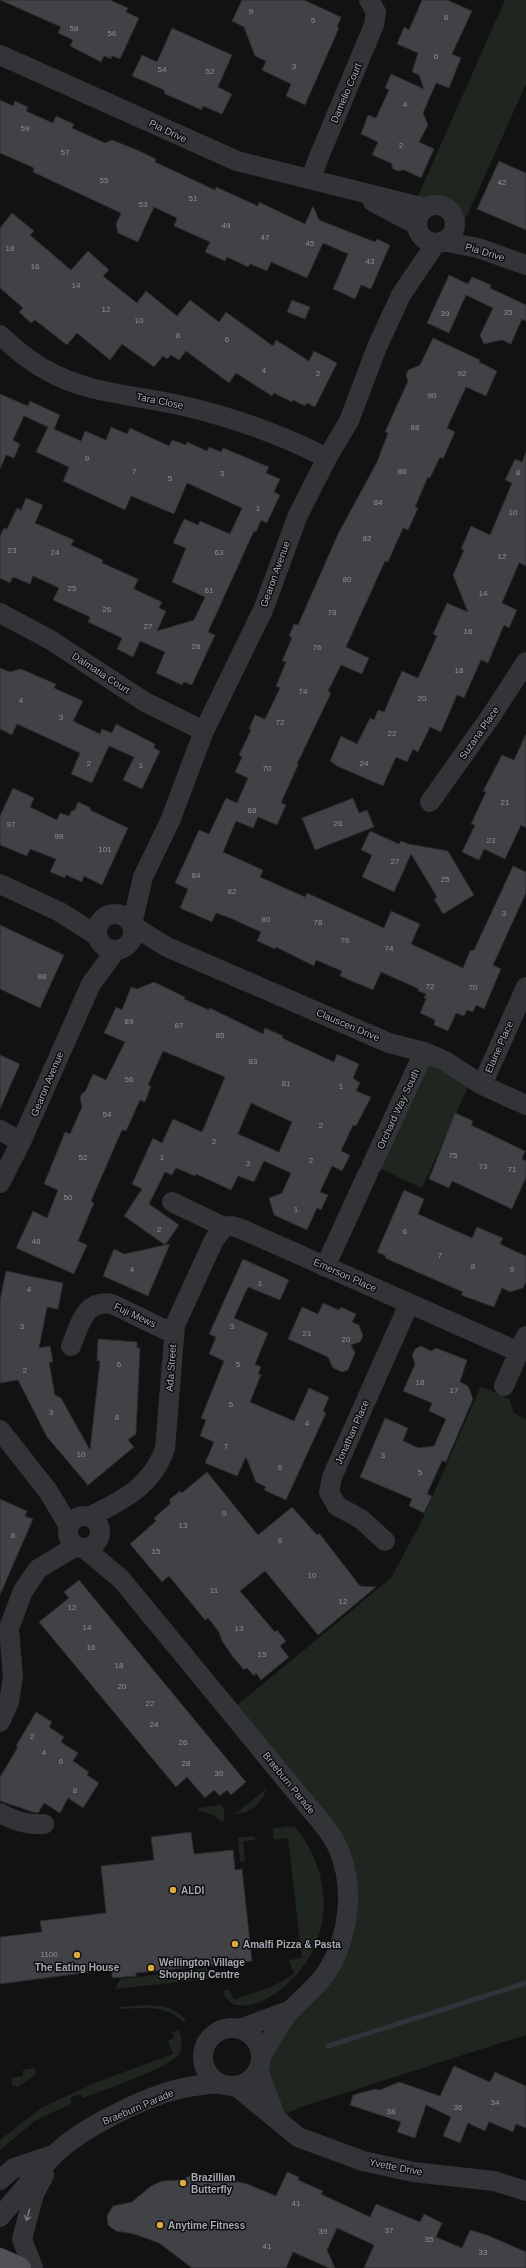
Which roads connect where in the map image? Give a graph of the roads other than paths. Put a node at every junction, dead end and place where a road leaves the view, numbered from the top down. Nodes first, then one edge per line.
1 (375, 2) edge
2 (0, 55) edge
3 (311, 179) junction
4 (420, 221) junction
5 (455, 222) junction
6 (439, 242) junction
7 (526, 265) edge
8 (401, 295) junction
9 (0, 335) edge
10 (326, 458) junction
11 (0, 613) edge
12 (526, 662) edge
13 (204, 730) junction
14 (430, 802) dead end
15 (0, 884) edge
16 (115, 931) junction
17 (526, 987) edge
18 (424, 1052) junction
19 (482, 1085) junction
20 (526, 1105) edge
21 (0, 1130) edge
22 (21, 1142) junction
23 (0, 1182) edge
24 (172, 1202) dead end
25 (224, 1227) junction
26 (326, 1266) junction
27 (409, 1304) junction
28 (174, 1334) junction
29 (522, 1344) edge
30 (71, 1346) dead end
31 (504, 1386) dead end
32 (0, 1430) edge
33 (83, 1531) junction
34 (385, 1541) dead end
35 (5, 1651) edge
36 (0, 1722) edge
37 (0, 1813) edge
38 (44, 1824) dead end
39 (291, 2010) junction
40 (240, 2029) junction
41 (203, 2052) junction
42 (260, 2063) junction
43 (228, 2084) junction
44 (183, 2088) junction
45 (276, 2118) junction
46 (55, 2154) junction
47 (0, 2180) edge
48 (526, 2191) edge
49 (0, 2217) edge
50 (0, 2259) edge
51 (20, 2268) edge
52 (33, 2268) edge

1 - 3 street, Damelio Court
2 - 3 street, Pia Drive
3 - 4 street, Pia Drive
4 - 5 street
4 - 6 street
4 - 8 street, Gearon Avenue
5 - 6 street
5 - 7 street, Pia Drive
6 - 7 street, Pia Drive
6 - 8 street, Gearon Avenue
8 - 10 street, Gearon Avenue
9 - 10 street, Tara Close
10 - 13 street, Gearon Avenue
11 - 13 street, Dalmatia Court
12 - 14 street, Suzana Place
13 - 16 street, Gearon Avenue
15 - 16 street
16 - 18 street, Clauscen Drive
16 - 22 street, Gearon Avenue
17 - 19 street, Elaine Place
18 - 19 street, Clauscen Drive
18 - 26 street, Orchard Way South
19 - 20 street, Clauscen Drive
21 - 22 street
22 - 23 street, Gearon Avenue
24 - 25 street, Emerson Place
25 - 26 street, Emerson Place
25 - 28 street, Ada Street
26 - 27 street, Emerson Place
27 - 29 street, Emerson Place
27 - 34 street, Jonathan Place
28 - 30 street, Fuji Mews
28 - 33 street, Ada Street
29 - 31 street, Emerson Place
32 - 33 street, Braeburn Parade
33 - 35 street, Ada Street
33 - 39 street, Braeburn Parade
35 - 36 street, Ada Street
37 - 38 street
39 - 40 street, Braeburn Parade
39 - 42 street, Braeburn Parade
40 - 41 street
40 - 42 street
41 - 43 street
41 - 44 street, Braeburn Parade
42 - 43 street
42 - 45 street, Yvette Drive
43 - 44 street, Braeburn Parade
43 - 45 street, Yvette Drive
44 - 46 street, Braeburn Parade
45 - 48 street, Yvette Drive
46 - 47 street, Braeburn Parade
46 - 49 street, Braeburn Parade
46 -> 52 street
50 - 51 main road

